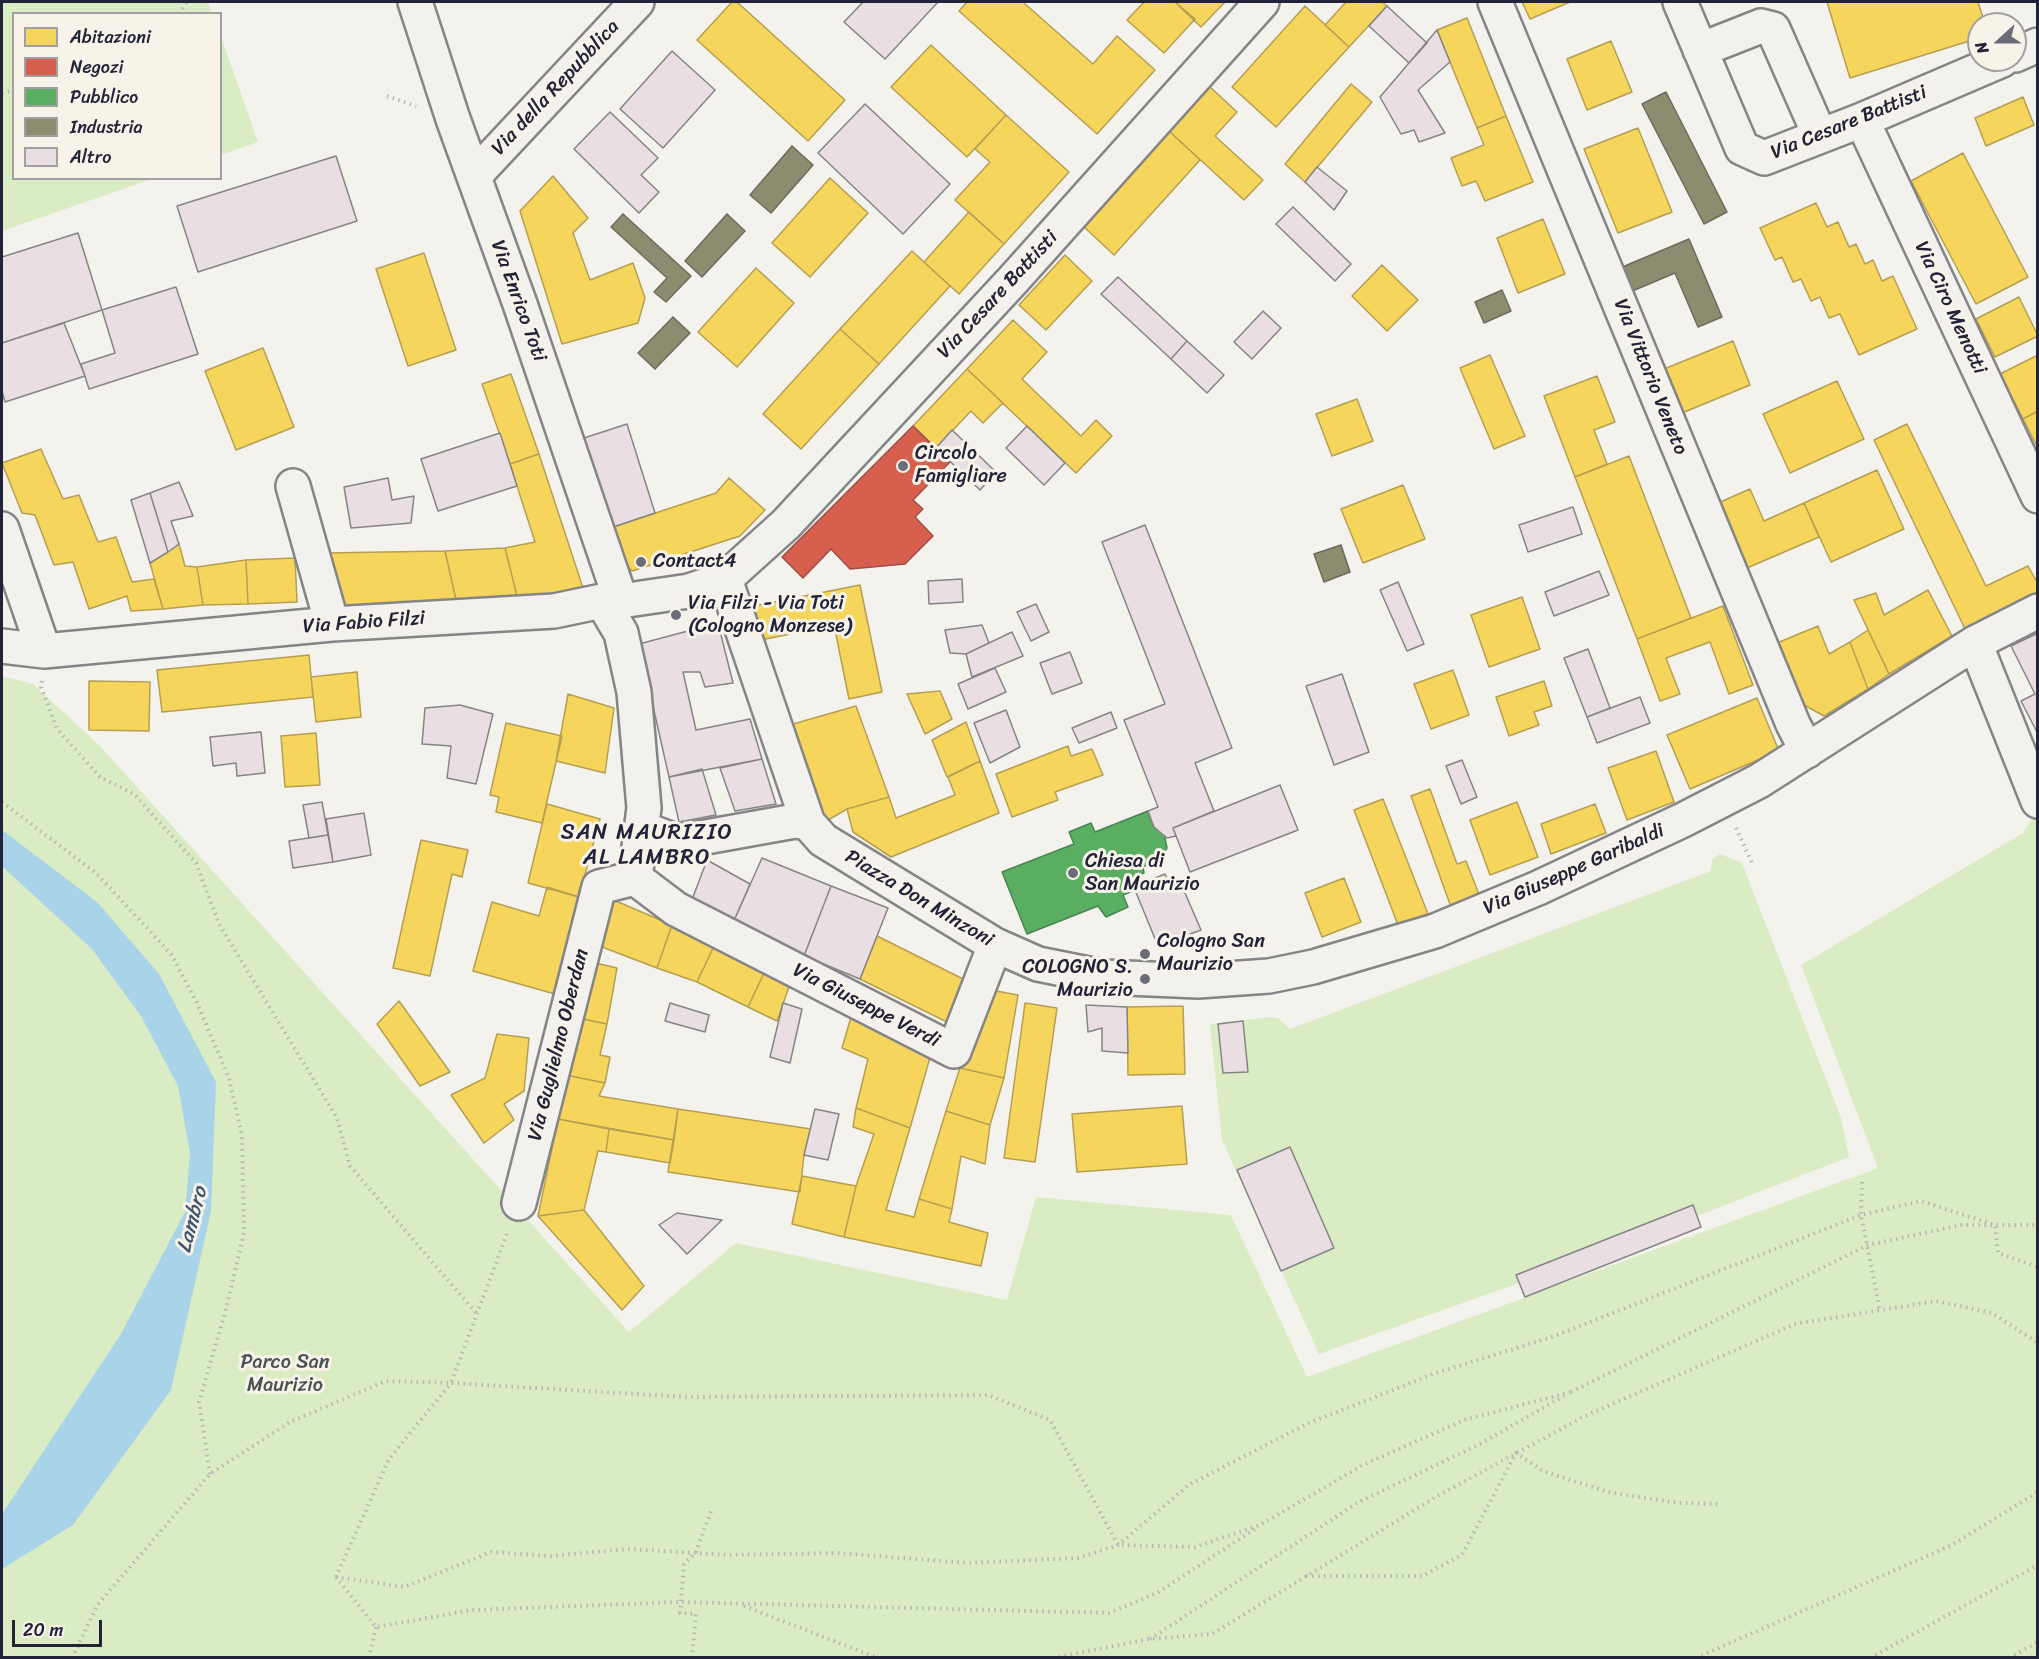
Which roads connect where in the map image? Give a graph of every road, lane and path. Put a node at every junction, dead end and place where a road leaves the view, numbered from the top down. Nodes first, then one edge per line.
1 (415, 2) edge
2 (637, 2) edge
3 (1262, 2) edge
4 (1495, 2) edge
5 (1680, 2) edge
6 (1700, 50) junction
7 (1974, 72) edge
8 (1862, 120) junction
9 (1820, 136) junction
10 (475, 176) junction
11 (293, 486) dead end
12 (2037, 496) edge
13 (2, 528) edge
14 (725, 579) junction
15 (611, 601) junction
16 (2037, 611) edge
17 (332, 624) junction
18 (1975, 643) junction
19 (2, 646) edge
20 (44, 651) junction
21 (1807, 751) junction
22 (1723, 800) junction
23 (2037, 801) edge
24 (2, 802) edge
25 (804, 811) junction
26 (641, 828) junction
27 (1753, 865) dead end
28 (635, 878) junction
29 (994, 945) junction
30 (1062, 970) joint
31 (1862, 1182) dead end
32 (519, 1203) joint
33 (1861, 1215) junction
34 (1995, 1225) junction
35 (2037, 1225) edge
36 (1868, 1245) junction
37 (2037, 1267) edge
38 (1880, 1310) junction
39 (477, 1314) junction
40 (2037, 1343) edge
41 (451, 1383) junction
42 (1571, 1392) junction
43 (1516, 1453) junction
44 (210, 1474) junction
45 (2037, 1492) edge
46 (1721, 1504) dead end
47 (711, 1511) dead end
48 (1260, 1525) junction
49 (1118, 1545) junction
50 (696, 1552) junction
51 (2037, 1565) edge
52 (1303, 1576) junction
53 (336, 1577) junction
54 (680, 1602) junction
55 (740, 1605) junction
56 (376, 1626) junction
57 (1149, 1640) junction
58 (2037, 1642) edge
59 (72, 1658) edge
60 (369, 1658) edge
61 (692, 1658) edge
62 (878, 1658) edge
63 (1053, 1658) edge
64 (1696, 1658) edge
65 (1870, 1658) edge
66 (2009, 1658) edge

1 - 10 street, Via Enrico Toti
2 - 10 street, Via della Repubblica
3 - 14 street, Via Cesare Battisti
4 - 21 street, Via Vittorio Veneto
5 - 6 street, Via Cesare Battisti
6 - 9 street, Via Cesare Battisti
6 - 9 street
7 - 8 street, Via Cesare Battisti
8 - 9 street, Via Cesare Battisti
8 - 12 street, Via Ciro Menotti
10 - 15 street, Via Enrico Toti
11 - 17 street
13 - 20 street
14 - 15 street, Via Fabio Filzi
14 - 25 street
15 - 17 street, Via Fabio Filzi
15 - 26 street, Via Enrico Toti
16 - 18 street, Via Giuseppe Garibaldi
17 - 20 street, Via Fabio Filzi
18 - 21 street, Via Giuseppe Garibaldi
18 - 23 street
19 - 20 street, Via Fabio Filzi
20 - 39 path
21 - 22 street, Via Giuseppe Garibaldi
22 - 27 path
22 - 30 street, Via Giuseppe Garibaldi
24 - 44 path
25 - 26 street
25 - 29 street, Piazza Don Minzoni
26 - 28 street, Via Enrico Toti
28 - 29 street, Via Giuseppe Verdi
28 - 32 street, Via Guglielmo Oberdan
29 - 30 street, Piazza Don Minzoni
31 - 33 path
32 - 39 path
33 - 34 path
33 - 36 path
33 - 49 path
34 - 35 path
34 - 36 path
34 - 37 path
36 - 38 path
36 - 42 path
38 - 40 path
38 - 43 path
39 - 41 path
41 - 44 path
41 - 49 path
41 - 53 path
42 - 48 path
42 - 57 path
43 - 46 path
43 - 52 path
43 - 52 path
44 - 59 path
45 - 64 path
47 - 50 path
48 - 49 path
48 - 55 path
49 - 50 path
50 - 53 path
50 - 54 path
51 - 65 path
52 - 57 path
53 - 56 path
54 - 55 path
54 - 56 path
54 - 61 path
55 - 62 path
56 - 60 path
57 - 63 path
58 - 66 path

